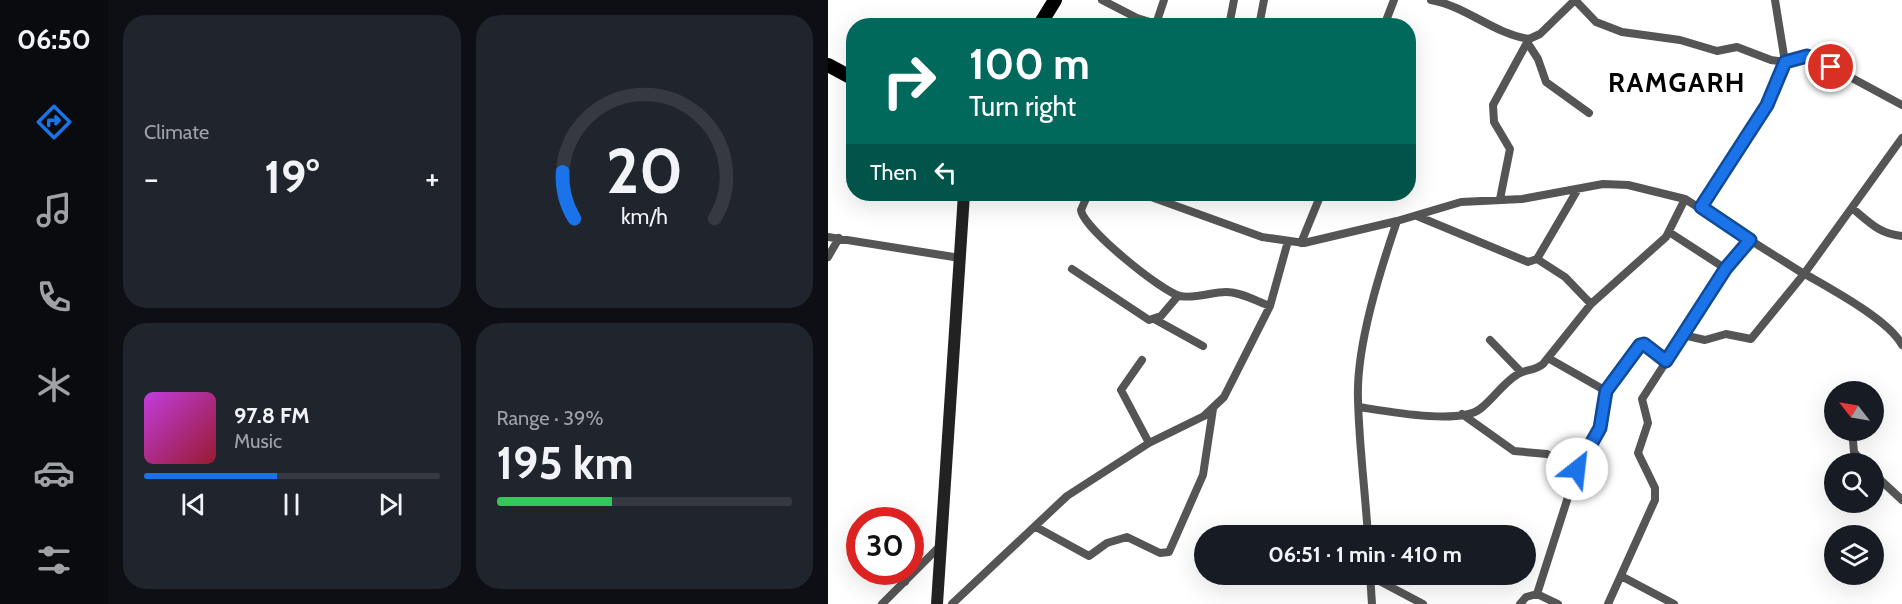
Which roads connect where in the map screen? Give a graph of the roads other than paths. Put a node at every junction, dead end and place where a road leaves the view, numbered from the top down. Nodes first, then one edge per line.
1 (1055, 0) edge
2 (1102, 0) edge
3 (1164, 0) edge
4 (1234, 0) edge
5 (1264, 0) edge
6 (1394, 0) edge
7 (1431, 0) edge
8 (1575, 0) edge
9 (1775, 0) edge
10 (1044, 18) edge
11 (1143, 18) edge
12 (1160, 18) edge
13 (1231, 18) edge
14 (1261, 18) edge
15 (1387, 18) edge
16 (1528, 41) junction
17 (1785, 62) junction
18 (828, 65) edge
19 (846, 75) edge
20 (1902, 105) edge
21 (1589, 113) dead end
22 (1902, 138) edge
23 (1578, 189) junction
24 (1685, 199) junction
25 (1500, 200) junction
26 (964, 201) edge
27 (1085, 201) edge
28 (1162, 201) edge
29 (1319, 201) edge
30 (1701, 207) junction
31 (1852, 208) junction
32 (1417, 216) junction
33 (1394, 222) junction
34 (1669, 232) junction
35 (1902, 236) edge
36 (828, 237) edge
37 (838, 238) junction
38 (1750, 240) junction
39 (1288, 241) junction
40 (1303, 243) junction
41 (828, 258) edge
42 (960, 258) junction
43 (1537, 260) junction
44 (1726, 268) junction
45 (1072, 269) dead end
46 (1804, 274) junction
47 (1178, 296) junction
48 (1591, 304) junction
49 (1270, 306) junction
50 (1156, 320) junction
51 (1683, 335) junction
52 (1490, 340) dead end
53 (1902, 345) edge
54 (1203, 346) dead end
55 (1548, 358) junction
56 (1142, 360) dead end
57 (1666, 361) junction
58 (1521, 372) junction
59 (1606, 391) junction
60 (1359, 408) junction
61 (1214, 409) junction
62 (1462, 414) junction
63 (1149, 443) junction
64 (1577, 469) junction
65 (1884, 483) edge
66 (1902, 500) edge
67 (1367, 525) edge
68 (1036, 527) junction
69 (942, 544) junction
70 (924, 562) edge
71 (1621, 576) junction
72 (902, 585) edge
73 (1371, 585) edge
74 (1388, 585) edge
75 (1537, 594) junction
76 (882, 604) edge
77 (937, 604) edge
78 (952, 604) edge
79 (1372, 604) edge
80 (1423, 604) edge
81 (1520, 604) edge
82 (1558, 604) edge
83 (1608, 604) edge
84 (1674, 604) edge

1 - 10 main road
2 - 11 street
3 - 12 street
4 - 13 street
5 - 14 street
6 - 15 street
7 - 16 street
8 - 16 street
8 - 17 street
9 - 17 street
16 - 21 street
16 - 25 street
17 - 20 street
17 - 30 street
18 - 19 main road
22 - 31 street
23 - 24 street
23 - 25 street
23 - 43 street
24 - 30 street
24 - 34 street
25 - 32 street
26 - 42 main road
27 - 47 street
28 - 39 street
29 - 40 street
30 - 38 street
31 - 35 street
31 - 46 street
32 - 33 street
32 - 43 street
33 - 40 street
33 - 60 street
34 - 44 street
34 - 48 street
36 - 37 street
37 - 41 street
37 - 42 street
38 - 44 street
38 - 46 street
39 - 40 street
39 - 49 street
42 - 69 main road
43 - 48 street
44 - 51 street
45 - 50 street
46 - 51 street
46 - 53 street
47 - 49 street
47 - 50 street
48 - 55 street
49 - 61 street
50 - 54 street
51 - 57 street
52 - 58 street
55 - 58 street
55 - 59 street
56 - 63 street
57 - 59 street
57 - 71 street
58 - 62 street
59 - 64 street
60 - 62 street
60 - 67 street
61 - 63 street
61 - 68 street
62 - 64 street
63 - 68 street
64 - 75 street
65 - 66 street
68 - 78 street
69 - 70 street
69 - 77 main road
71 - 83 street
71 - 84 street
72 - 76 street
73 - 79 street
74 - 80 street
75 - 81 street
75 - 82 street

